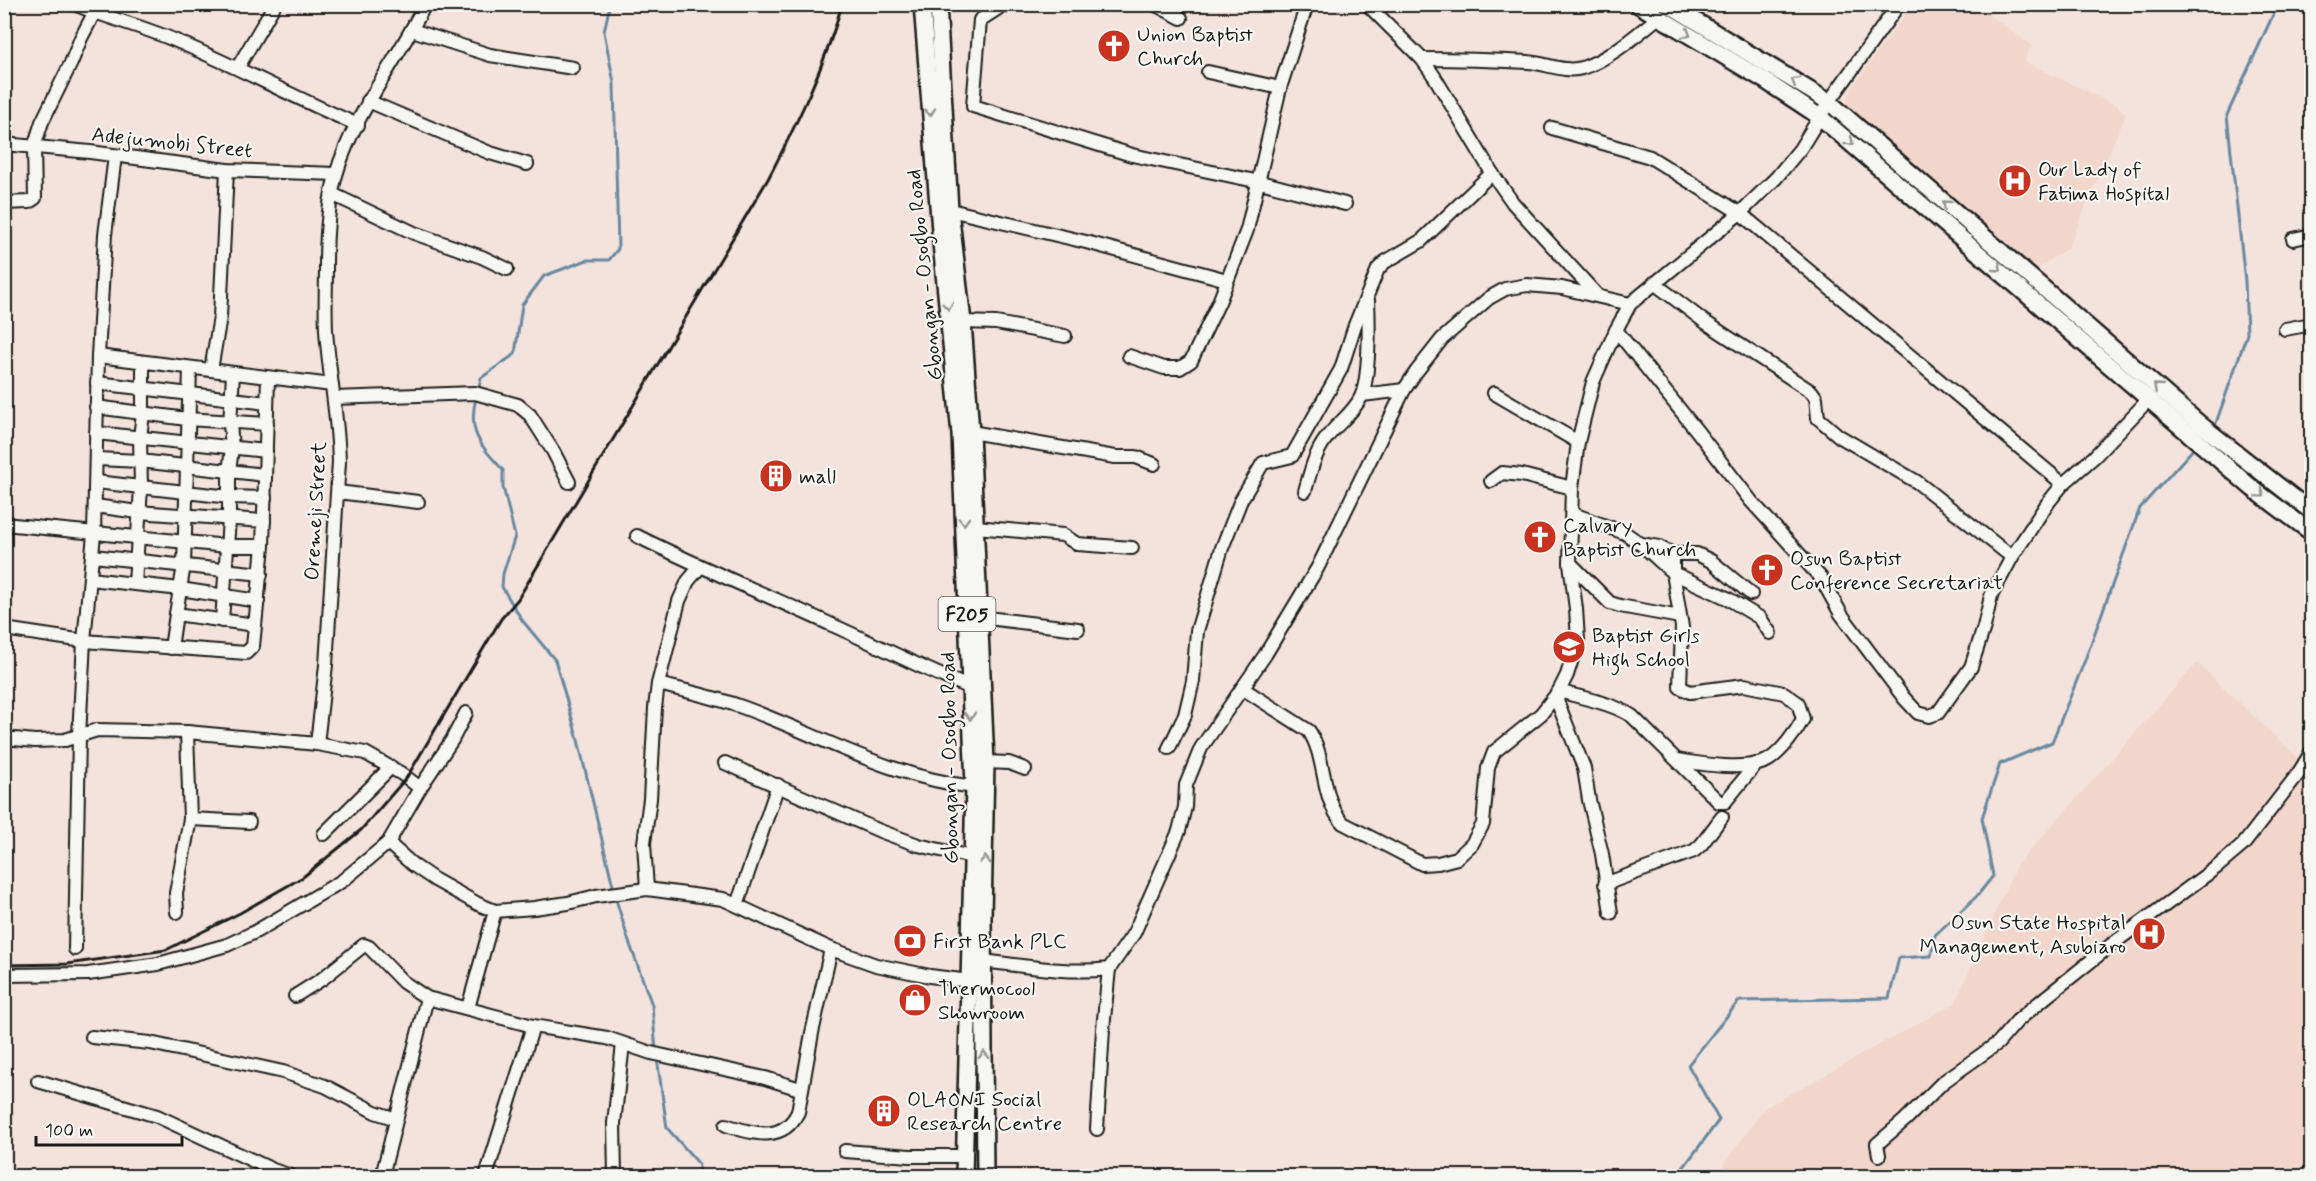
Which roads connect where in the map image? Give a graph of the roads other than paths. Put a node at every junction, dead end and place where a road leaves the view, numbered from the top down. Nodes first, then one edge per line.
1 (74, 4) edge
2 (275, 4) edge
3 (425, 4) edge
4 (917, 4) edge
5 (922, 4) edge
6 (938, 4) edge
7 (944, 4) edge
8 (1005, 4) edge
9 (1154, 4) edge
10 (1307, 4) edge
11 (1367, 4) edge
12 (1637, 4) edge
13 (1899, 4) edge
14 (97, 9) edge
15 (1663, 11) edge
16 (1181, 18) dead end
17 (412, 30) junction
18 (934, 51) junction
19 (1422, 59) junction
20 (238, 68) junction
21 (573, 68) dead end
22 (1208, 72) dead end
23 (1280, 88) junction
24 (369, 101) junction
25 (1829, 102) junction
26 (1820, 117) junction
27 (358, 124) junction
28 (1552, 128) dead end
29 (4, 144) edge
30 (34, 147) junction
31 (115, 156) junction
32 (527, 164) dead end
33 (227, 170) junction
34 (1492, 173) junction
35 (336, 174) junction
36 (1260, 182) junction
37 (332, 194) junction
38 (4, 203) edge
39 (1345, 204) dead end
40 (950, 210) junction
41 (1740, 213) junction
42 (2312, 235) edge
43 (2293, 238) dead end
44 (507, 269) dead end
45 (1227, 280) junction
46 (1654, 283) junction
47 (1368, 295) junction
48 (1597, 295) junction
49 (1629, 304) junction
50 (963, 322) junction
51 (2312, 324) edge
52 (2285, 329) dead end
53 (1616, 330) junction
54 (1065, 336) dead end
55 (98, 356) junction
56 (1129, 356) dead end
57 (144, 362) junction
58 (190, 369) junction
59 (211, 370) junction
60 (233, 374) junction
61 (268, 378) junction
62 (97, 383) junction
63 (332, 385) junction
64 (142, 389) junction
65 (1404, 390) junction
66 (1494, 393) dead end
67 (188, 394) junction
68 (1362, 395) junction
69 (334, 398) junction
70 (232, 399) junction
71 (2149, 399) junction
72 (267, 403) junction
73 (96, 407) junction
74 (143, 414) junction
75 (187, 419) junction
76 (230, 423) junction
77 (267, 424) junction
78 (2196, 430) junction
79 (971, 432) junction
80 (96, 433) junction
81 (140, 437) junction
82 (1578, 442) junction
83 (186, 443) junction
84 (232, 448) junction
85 (266, 451) junction
86 (2220, 451) junction
87 (97, 459) junction
88 (140, 461) junction
89 (1154, 464) dead end
90 (186, 467) junction
91 (229, 472) junction
92 (265, 475) junction
93 (1491, 481) dead end
94 (96, 482) junction
95 (569, 482) dead end
96 (2063, 484) junction
97 (141, 488) junction
98 (1572, 488) junction
99 (186, 491) junction
100 (1305, 491) dead end
101 (338, 492) junction
102 (230, 496) junction
103 (265, 498) junction
104 (418, 502) dead end
105 (95, 506) junction
106 (138, 512) junction
107 (2312, 512) edge
108 (1572, 514) junction
109 (184, 516) junction
110 (229, 519) junction
111 (264, 521) junction
112 (4, 524) edge
113 (976, 527) junction
114 (2312, 533) edge
115 (94, 534) junction
116 (137, 536) junction
117 (637, 536) dead end
118 (184, 542) junction
119 (1641, 544) junction
120 (226, 546) junction
121 (263, 546) junction
122 (1132, 548) dead end
123 (1673, 554) junction
124 (93, 556) junction
125 (2012, 557) junction
126 (136, 561) junction
127 (1570, 563) junction
128 (184, 565) junction
129 (700, 567) junction
130 (225, 569) junction
131 (1674, 573) junction
132 (261, 574) junction
133 (90, 579) junction
134 (135, 584) junction
135 (180, 589) junction
136 (1751, 594) dead end
137 (224, 595) junction
138 (258, 600) junction
139 (176, 614) junction
140 (979, 617) junction
141 (1680, 617) junction
142 (222, 621) junction
143 (255, 625) junction
144 (4, 629) edge
145 (1078, 629) dead end
146 (1770, 633) dead end
147 (84, 641) junction
148 (171, 648) junction
149 (658, 684) junction
150 (969, 687) junction
151 (1242, 688) junction
152 (1558, 691) junction
153 (466, 713) dead end
154 (187, 732) junction
155 (80, 736) junction
156 (4, 738) edge
157 (317, 744) junction
158 (1169, 748) dead end
159 (2312, 751) edge
160 (1676, 760) junction
161 (986, 762) junction
162 (725, 763) dead end
163 (1756, 764) junction
164 (392, 767) junction
165 (1025, 769) dead end
166 (778, 785) junction
167 (974, 787) junction
168 (420, 788) junction
169 (1722, 817) dead end
170 (979, 818) junction
171 (190, 819) junction
172 (249, 822) dead end
173 (324, 834) dead end
174 (388, 843) junction
175 (972, 857) junction
176 (1605, 884) junction
177 (647, 890) junction
178 (737, 905) junction
179 (495, 911) junction
180 (177, 912) dead end
181 (1611, 913) dead end
182 (75, 949) dead end
183 (831, 949) junction
184 (984, 961) junction
185 (1109, 969) junction
186 (4, 975) edge
187 (969, 981) junction
188 (295, 996) dead end
189 (427, 998) junction
190 (468, 1008) junction
191 (533, 1026) junction
192 (92, 1037) dead end
193 (623, 1044) junction
194 (38, 1081) dead end
195 (800, 1089) junction
196 (396, 1119) junction
197 (726, 1125) dead end
198 (1098, 1129) dead end
199 (845, 1151) dead end
200 (1879, 1155) dead end
201 (965, 1156) junction
202 (291, 1176) edge
203 (382, 1176) edge
204 (486, 1176) edge
205 (615, 1176) edge
206 (964, 1176) edge
207 (985, 1176) edge

1 - 14 street
2 - 20 street
3 - 17 street, Oremeji Street
4 - 18 main road
5 - 18 main road, F205
6 - 18 main road, F205
7 - 18 main road
8 - 36 street
9 - 16 street
10 - 23 street
11 - 19 street
12 - 15 main road
13 - 25 street
14 - 20 street
14 - 30 street
15 - 19 street
25 -> 15 main road
15 -> 26 main road
17 - 21 street
17 - 24 street, Oremeji Street
18 - 40 main road, Gbongan - Osogbo Road
18 -> 150 main road, Gbongan - Osogbo Road / F205
19 - 34 street
20 - 27 street
22 - 23 street
23 - 36 street
24 - 27 street, Oremeji Street
24 - 32 street
25 - 26 street
78 -> 25 main road
26 - 41 street
26 -> 71 main road
27 - 35 street, Oremeji Street
28 - 41 street
29 - 30 street, Adejumobi Street
30 - 31 street, Adejumobi Street
30 - 38 street
31 - 33 street, Adejumobi Street
31 - 55 street
33 - 35 street, Adejumobi Street
33 - 59 street
34 - 47 street
34 - 48 street
35 - 37 street, Oremeji Street
36 - 39 street
36 - 45 street
37 - 44 street
37 - 63 street, Oremeji Street
40 - 45 street
40 - 50 main road, Gbongan - Osogbo Road / F205
41 - 46 street
41 - 96 street
42 - 43 street
45 - 56 street
46 - 49 street
46 - 125 street
47 - 68 street
47 - 158 street
48 - 49 street
48 - 65 street
49 - 53 street
50 - 54 street
50 - 79 main road, Gbongan - Osogbo Road / F205
51 - 52 street
53 - 82 street
53 - 125 street
55 - 57 street
55 - 62 street
57 - 58 street
57 - 64 street
58 - 59 street
58 - 67 street
59 - 60 street
60 - 61 street
60 - 70 street
61 - 63 street
61 - 72 street
62 - 64 street
62 - 73 street
63 - 69 street, Oremeji Street
64 - 67 street
64 - 74 street
65 - 68 street
65 - 151 street
66 - 82 street
67 - 70 street
67 - 75 street
68 - 100 street
69 - 95 street
69 - 101 street, Oremeji Street
70 - 72 street
70 - 76 street
71 - 78 main road
71 - 96 street
72 - 77 street
73 - 74 street
73 - 80 street
74 - 75 street
74 - 81 street
75 - 76 street
75 - 83 street
76 - 77 street
76 - 84 street
77 - 85 street
78 - 86 main road
79 - 89 street
79 - 113 main road, Gbongan - Osogbo Road / F205
80 - 81 street
80 - 87 street
81 - 83 street
81 - 88 street
82 - 98 street
83 - 84 street
83 - 90 street
84 - 85 street
84 - 91 street
85 - 92 street
86 - 107 main road
86 -> 114 main road
87 - 88 street
87 - 94 street
88 - 90 street
88 - 97 street
90 - 91 street
90 - 99 street
91 - 92 street
91 - 102 street
92 - 103 street
93 - 98 street
94 - 97 street
94 - 105 street
96 - 125 street
97 - 99 street
97 - 106 street
98 - 108 street
99 - 102 street
99 - 109 street
101 - 104 street
101 - 157 street, Oremeji Street
102 - 103 street
102 - 110 street
103 - 111 street
105 - 106 street
105 - 115 street
106 - 109 street
106 - 116 street
108 - 119 street
108 - 127 street
109 - 110 street
109 - 118 street
110 - 111 street
110 - 120 street
111 - 121 street
112 - 115 street
113 - 122 street
113 - 140 main road, Gbongan - Osogbo Road / F205
115 - 116 street
115 - 124 street
116 - 118 street
116 - 126 street
117 - 129 street
118 - 120 street
118 - 128 street
119 - 123 street
119 - 131 street
120 - 121 street
120 - 130 street
121 - 132 street
123 - 131 street
123 - 136 street
124 - 126 street
124 - 133 street
126 - 128 street
126 - 134 street
127 - 141 street
127 - 152 street
128 - 130 street
128 - 135 street
129 - 149 street
129 - 150 street
130 - 132 street
130 - 137 street
131 - 141 street
131 - 146 street
132 - 138 street
133 - 134 street
133 - 147 street
134 - 135 street
135 - 137 street
135 - 139 street
137 - 138 street
137 - 142 street
138 - 143 street
139 - 142 street
139 - 148 street
140 - 145 street
140 - 161 main road, Gbongan - Osogbo Road / F205
141 - 163 street
142 - 143 street
143 - 148 street
144 - 147 street
147 - 148 street
147 - 155 street
149 - 167 street
149 - 177 street
150 -> 167 main road, Gbongan - Osogbo Road / F205
151 - 152 street
151 - 185 street
152 - 160 street
152 - 176 street
153 - 168 street
154 - 155 street
154 - 157 street
154 - 171 street
155 - 156 street
155 - 182 street
157 - 164 street
159 - 200 street
160 - 163 street
160 - 163 street
161 - 165 street
161 - 170 main road, Gbongan - Osogbo Road / F205
162 - 166 street
164 - 168 street
164 - 173 street
166 - 175 street
166 - 178 street
167 - 170 main road, Gbongan - Osogbo Road / F205
168 - 174 street
169 - 176 street
170 - 175 main road, Gbongan - Osogbo Road / F205
184 -> 170 main road, Gbongan - Osogbo Road / F205
171 - 172 street
171 - 180 street
174 - 179 street
174 - 186 street
175 - 187 main road, Gbongan - Osogbo Road / F205
176 - 181 street
177 - 178 street
177 - 179 street
178 - 183 street
179 - 190 street
183 - 187 street
183 - 195 street
184 - 185 street
207 -> 184 main road, Gbongan - Osogbo Road / F205
185 - 198 street
187 - 201 main road, Gbongan - Osogbo Road / F205
188 - 189 street
189 - 190 street
189 - 196 street
190 - 191 street
191 - 193 street
191 - 204 street
192 - 196 street
193 - 195 street
193 - 205 street
194 - 202 street
195 - 197 street
196 - 203 street
199 - 201 street
201 - 206 main road, Gbongan - Osogbo Road / F205

